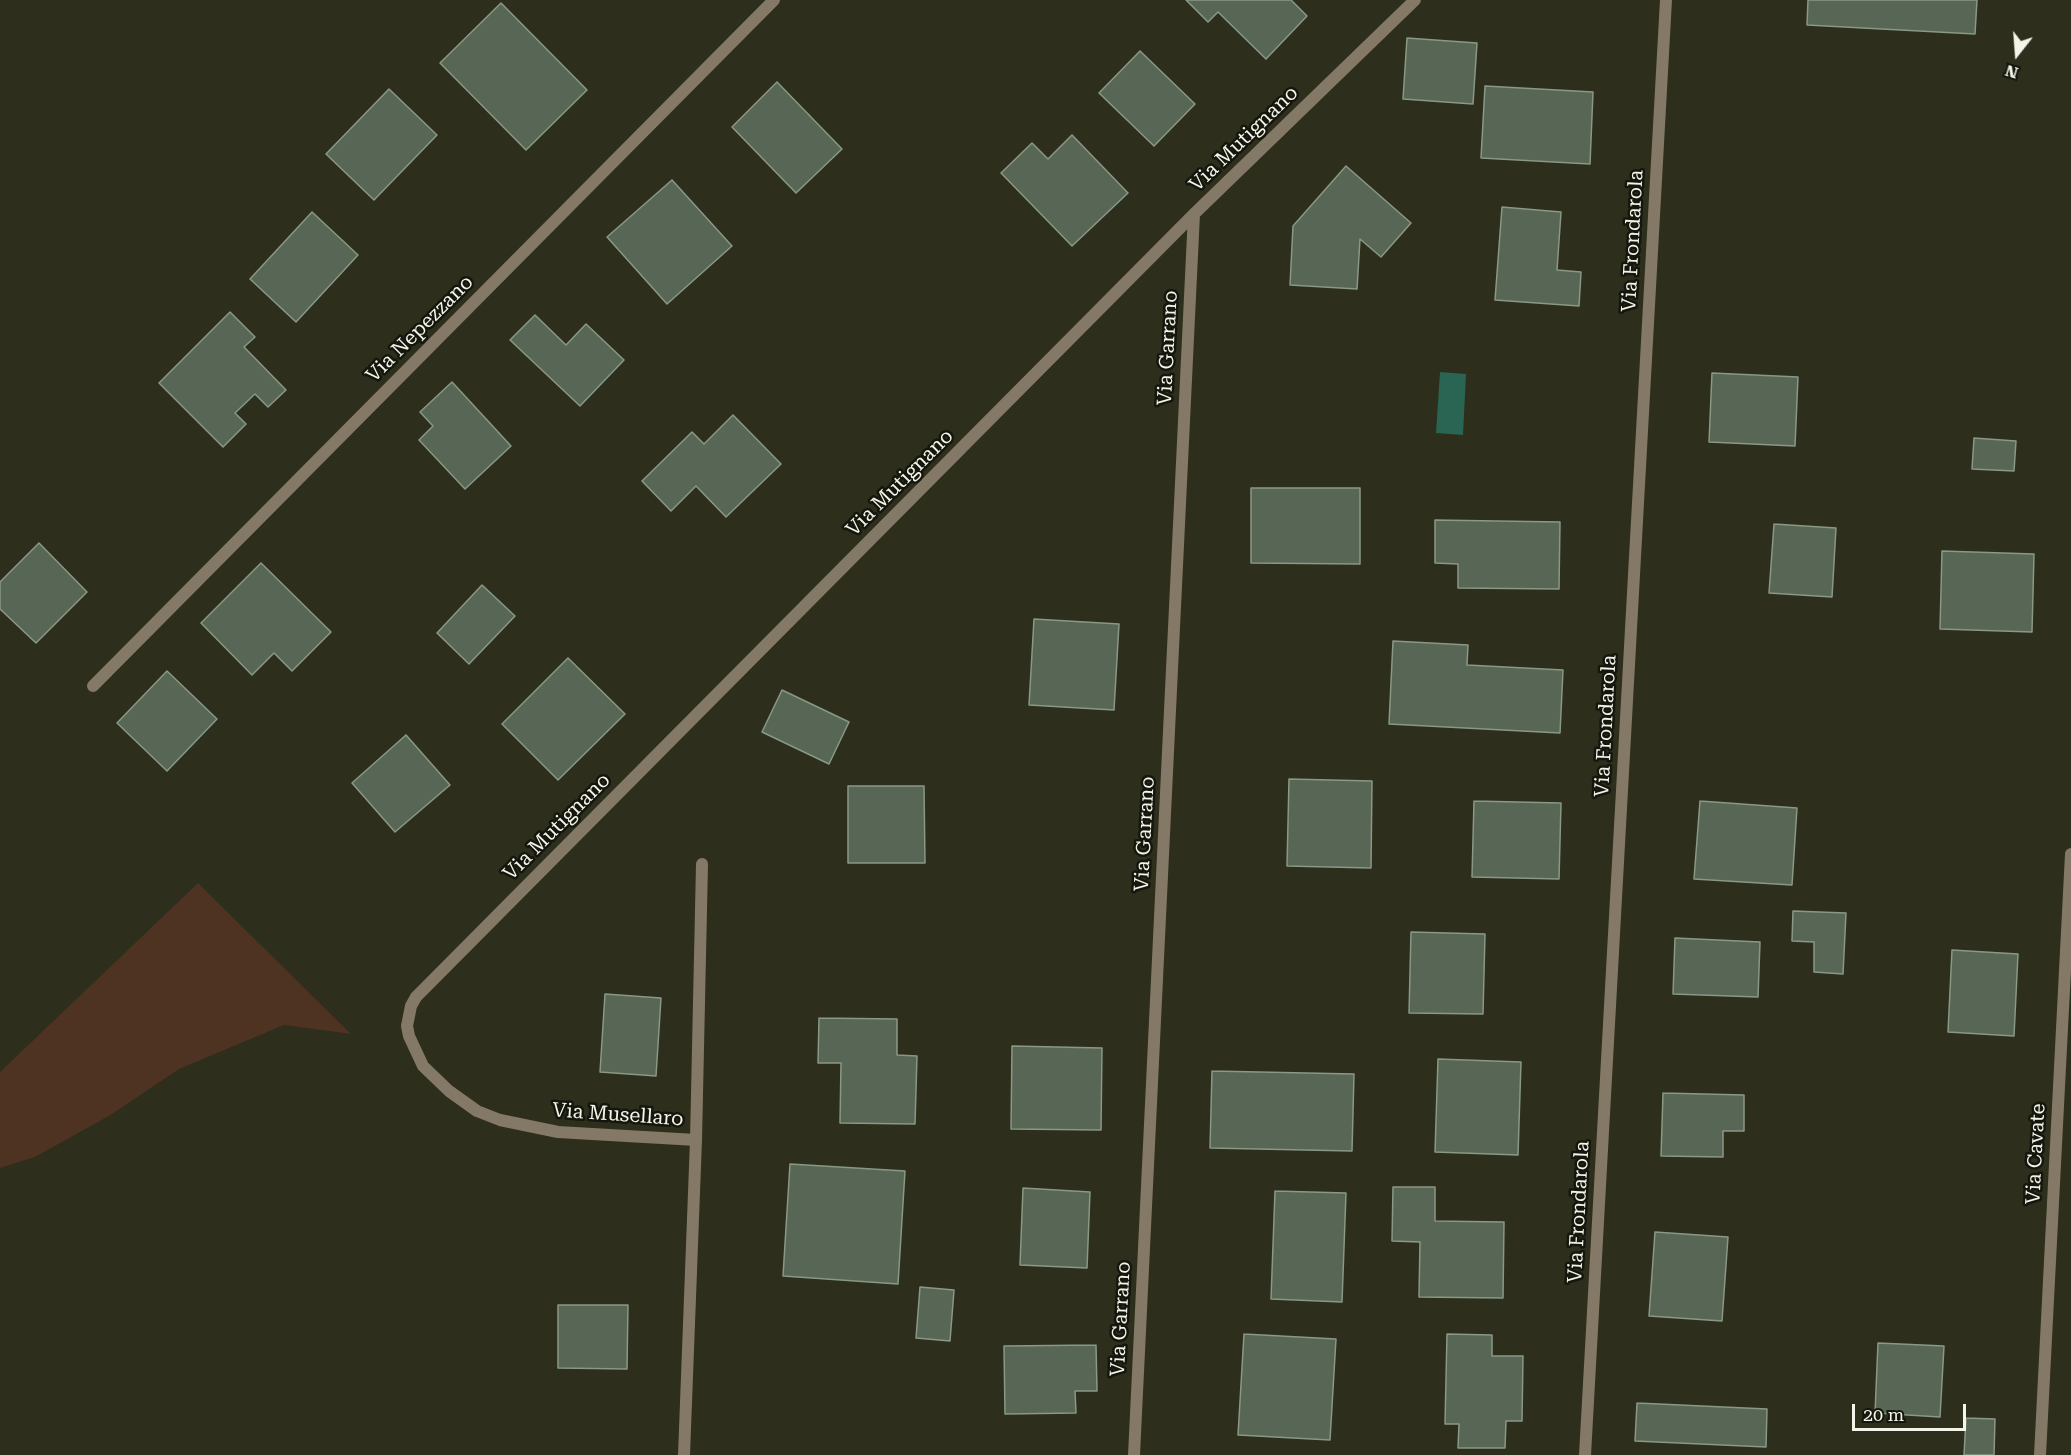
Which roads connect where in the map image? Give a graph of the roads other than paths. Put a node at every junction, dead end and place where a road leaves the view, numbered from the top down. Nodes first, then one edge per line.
1 (774, 0) edge
2 (1415, 0) edge
3 (1666, 0) edge
4 (1194, 214) junction
5 (93, 686) dead end
6 (2071, 854) edge
7 (702, 864) dead end
8 (416, 997) joint
9 (696, 1140) junction
10 (684, 1455) edge
11 (1134, 1455) edge
12 (1585, 1455) edge
13 (2040, 1455) edge

1 - 5 street, Via Nepezzano
2 - 4 street, Via Mutignano
3 - 12 street, Via Frondarola
4 - 8 street, Via Mutignano
4 - 11 street, Via Garrano
6 - 13 street, Via Cavate
7 - 9 street
8 - 9 street, Via Musellaro
9 - 10 street, Via Musellaro

